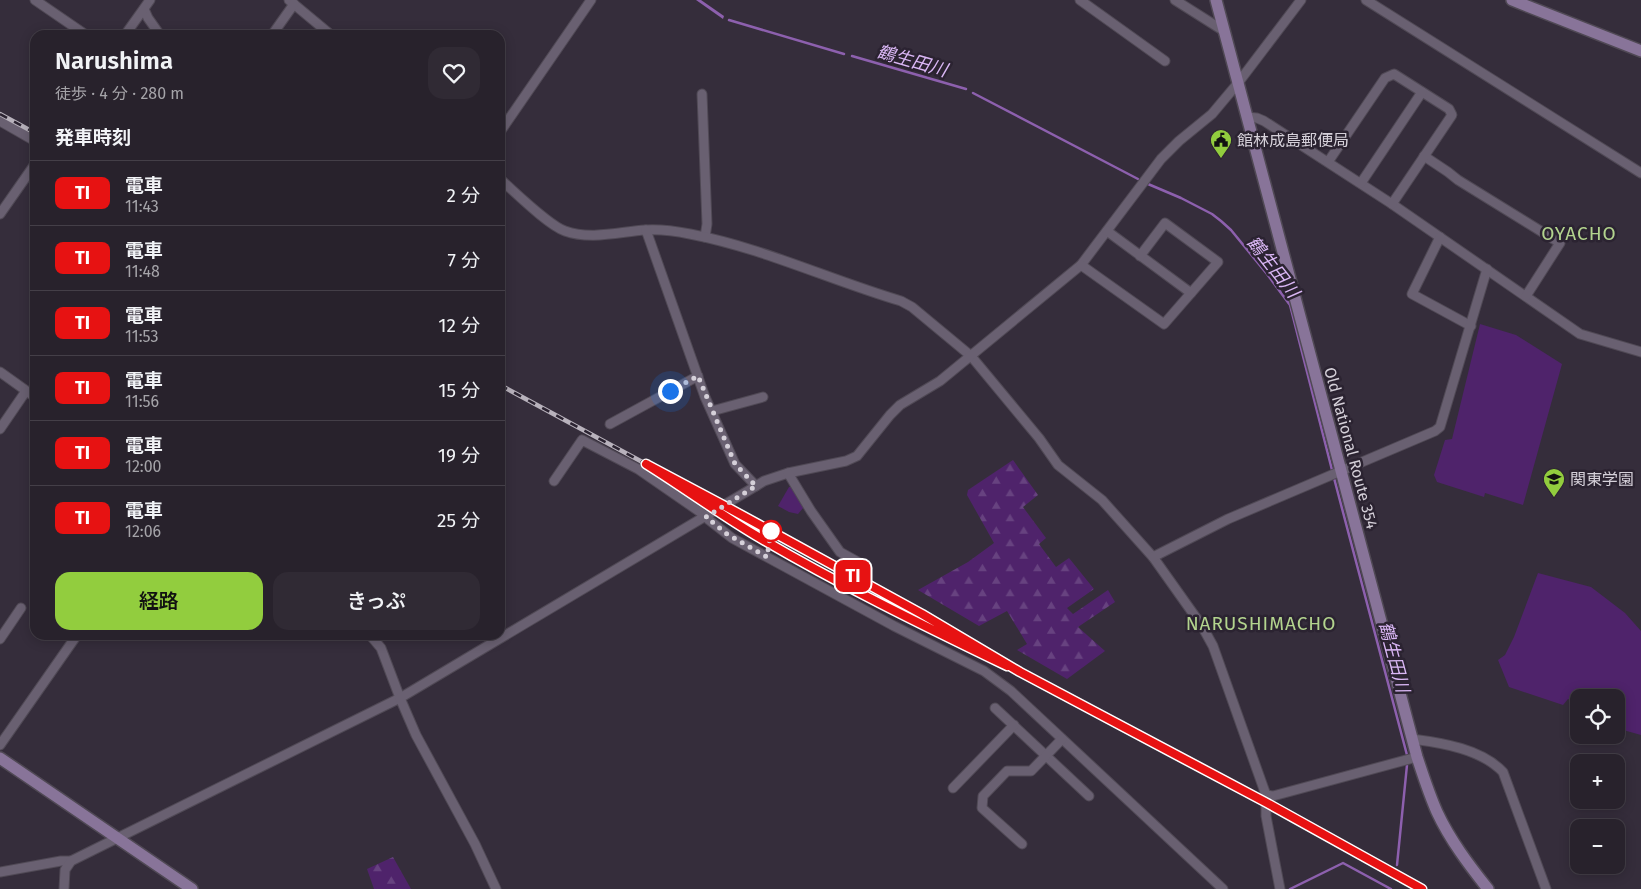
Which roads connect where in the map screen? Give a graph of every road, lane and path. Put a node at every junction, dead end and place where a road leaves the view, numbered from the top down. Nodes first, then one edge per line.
1 (35, 0) edge
2 (150, 0) edge
3 (591, 0) edge
4 (1080, 0) edge
5 (1175, 0) edge
6 (1216, 0) edge
7 (1301, 0) edge
8 (1366, 0) edge
9 (1512, 0) edge
10 (292, 2) edge
11 (144, 9) junction
12 (79, 30) edge
13 (129, 30) edge
14 (156, 30) edge
15 (275, 30) edge
16 (325, 30) edge
17 (1224, 31) junction
18 (1641, 51) edge
19 (1165, 61) dead end
20 (1238, 83) junction
21 (1422, 92) junction
22 (702, 94) dead end
23 (1247, 118) junction
24 (0, 121) edge
25 (505, 125) edge
26 (30, 138) edge
27 (1424, 156) junction
28 (1328, 162) junction
29 (30, 171) edge
30 (1641, 173) edge
31 (505, 183) edge
32 (1360, 183) junction
33 (1392, 204) junction
34 (0, 214) edge
35 (646, 230) junction
36 (1107, 232) junction
37 (705, 237) junction
38 (1440, 237) junction
39 (1140, 256) junction
40 (1081, 265) junction
41 (1487, 269) junction
42 (1192, 293) junction
43 (1526, 296) junction
44 (1471, 326) junction
45 (1641, 352) edge
46 (971, 356) junction
47 (0, 372) edge
48 (698, 376) junction
49 (26, 390) junction
50 (30, 393) edge
51 (764, 398) dead end
52 (712, 411) junction
53 (610, 424) dead end
54 (0, 429) edge
55 (1341, 472) junction
56 (788, 473) junction
57 (554, 481) dead end
58 (756, 486) junction
59 (706, 517) junction
60 (1153, 557) junction
61 (868, 567) dead end
62 (21, 608) dead end
63 (505, 636) edge
64 (0, 639) edge
65 (74, 640) edge
66 (374, 640) edge
67 (498, 640) edge
68 (400, 698) junction
69 (996, 708) dead end
70 (1014, 725) junction
71 (1062, 739) junction
72 (1412, 739) junction
73 (0, 745) edge
74 (1046, 756) junction
75 (1417, 757) junction
76 (0, 758) edge
77 (953, 788) dead end
78 (1266, 795) junction
79 (1089, 796) dead end
80 (117, 838) junction
81 (1022, 844) dead end
82 (71, 861) junction
83 (0, 872) edge
84 (64, 889) edge
85 (192, 889) edge
86 (496, 889) edge
87 (1223, 889) edge
88 (1280, 889) edge
89 (1488, 889) edge
90 (1546, 889) edge

1 - 12 street
2 - 11 street
3 - 25 street
4 - 19 street
5 - 17 street
6 - 17 street, Old National Route 354
7 - 20 street
8 - 30 street
9 - 18 street
10 - 15 street
10 - 16 street
11 - 13 street
11 - 14 street
17 - 20 street, Old National Route 354
20 - 23 street, Old National Route 354
20 - 36 street
21 - 27 street
21 - 28 street
21 - 32 street
22 - 37 street
23 - 28 street
23 - 55 street, Old National Route 354
24 - 26 street
27 - 33 street
27 - 43 street
28 - 32 street
29 - 34 street
31 - 35 street
32 - 33 street
33 - 38 street
35 - 37 street
35 - 48 street
36 - 39 street
36 - 40 street
37 - 46 street
38 - 41 street
38 - 44 street
39 - 42 street
39 - 42 street
40 - 42 street
40 - 46 street
41 - 43 street
41 - 44 street
43 - 45 street
44 - 55 street
46 - 56 street
46 - 60 street
47 - 49 street
48 - 52 street
48 - 53 street
49 - 50 street
49 - 54 street
51 - 52 street
52 - 58 street
55 - 60 street
55 - 72 street, Old National Route 354
56 - 58 street
56 - 61 street
57 - 59 street
58 - 59 street
59 - 63 street
59 - 71 street
60 - 78 street
62 - 64 street
65 - 73 street
66 - 68 street
67 - 68 street
68 - 80 street
68 - 86 street
69 - 70 street
70 - 74 street
70 - 77 street
71 - 74 street
71 - 87 street
72 - 75 street, Old National Route 354
72 - 90 street
74 - 79 street
74 - 81 street
75 - 78 street
75 - 89 street, Old National Route 354
76 - 80 street
78 - 88 street
80 - 82 street
80 - 85 street
82 - 83 street
82 - 84 street

